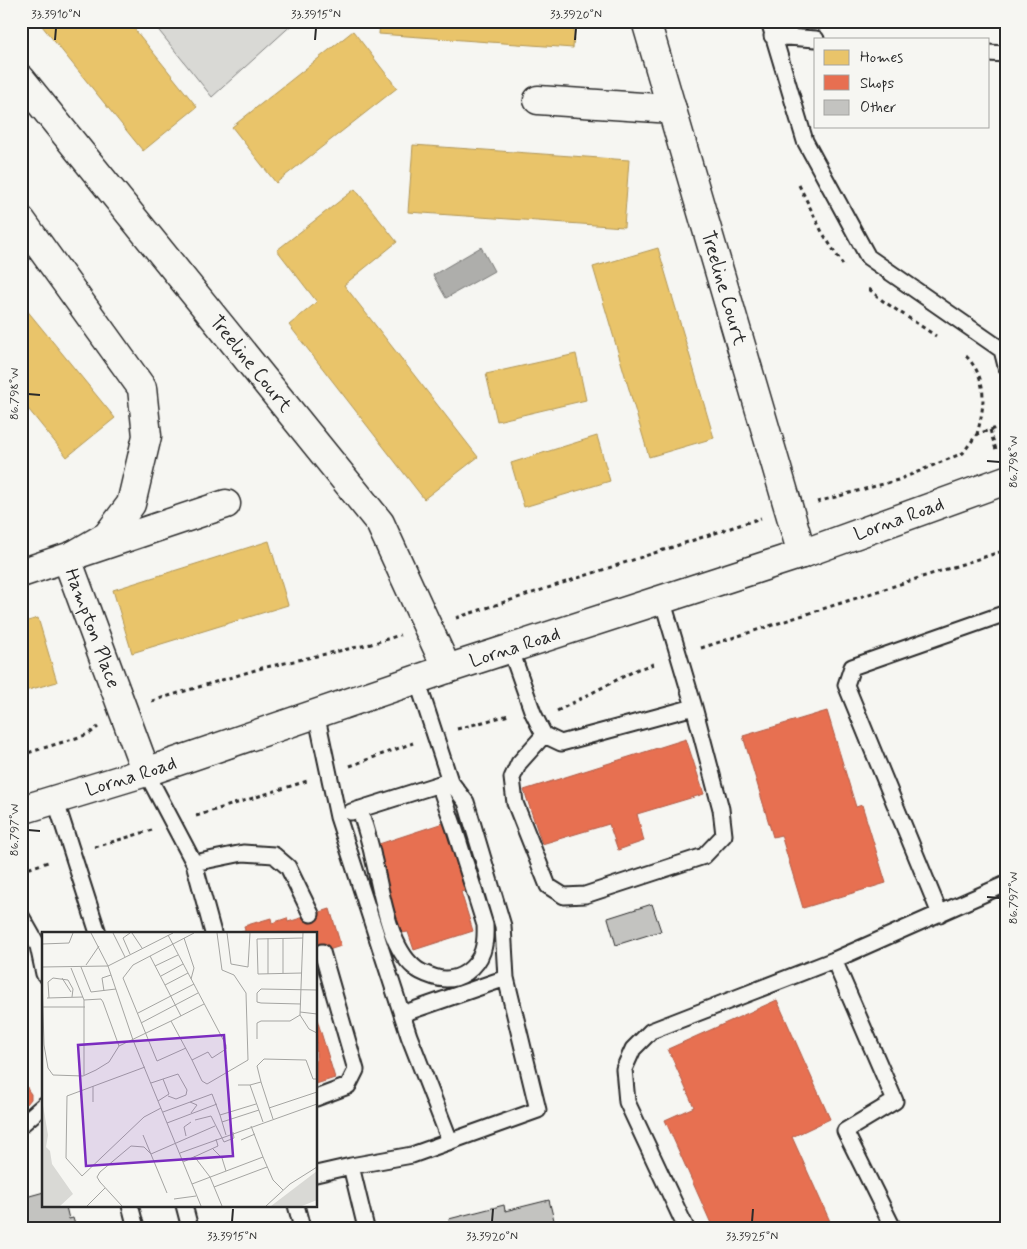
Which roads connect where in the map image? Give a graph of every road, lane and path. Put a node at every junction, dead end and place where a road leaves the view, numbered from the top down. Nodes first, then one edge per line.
1 (646, 21) edge
2 (769, 21) edge
3 (960, 21) edge
4 (1006, 24) edge
5 (772, 36) junction
6 (814, 39) edge
7 (990, 53) edge
8 (1006, 54) edge
9 (21, 80) edge
10 (538, 100) dead end
11 (672, 109) junction
12 (21, 220) edge
13 (1004, 349) edge
14 (1006, 366) edge
15 (1006, 425) edge
16 (1006, 480) edge
17 (226, 504) dead end
18 (789, 509) junction
19 (802, 554) junction
20 (67, 558) junction
21 (21, 573) edge
22 (662, 599) junction
23 (1006, 613) edge
24 (427, 627) junction
25 (510, 648) junction
26 (446, 669) junction
27 (417, 680) junction
28 (694, 707) junction
29 (123, 710) junction
30 (316, 713) junction
31 (544, 735) junction
32 (21, 755) edge
33 (146, 772) junction
34 (445, 783) junction
35 (55, 799) junction
36 (360, 809) junction
37 (21, 810) edge
38 (338, 817) junction
39 (194, 863) junction
40 (1006, 884) edge
41 (312, 914) dead end
42 (940, 914) junction
43 (22, 919) edge
44 (98, 932) edge
45 (213, 932) edge
46 (322, 952) dead end
47 (834, 960) junction
48 (42, 965) edge
49 (506, 978) junction
50 (402, 1014) junction
51 (318, 1097) edge
52 (42, 1107) edge
53 (21, 1125) edge
54 (450, 1141) junction
55 (350, 1166) junction
56 (318, 1174) edge
57 (130, 1206) edge
58 (186, 1206) edge
59 (296, 1206) edge
60 (1006, 1226) edge
61 (136, 1228) edge
62 (190, 1228) edge
63 (302, 1228) edge
64 (366, 1228) edge
65 (686, 1228) edge
66 (893, 1228) edge
67 (1002, 1228) edge

1 - 11 street, Treeline Court
2 - 5 lane
3 - 4 path
5 - 6 lane
5 - 13 lane
7 - 8 lane
9 - 24 street, Treeline Court
10 - 11 street
11 - 18 street, Treeline Court
12 - 20 street, Hampton Place
13 - 14 lane
15 - 18 path
16 - 19 street, Lorna Road
17 - 20 street
18 - 19 street, Treeline Court
18 - 24 path
19 - 22 street, Lorna Road
20 - 21 street
20 - 29 street, Hampton Place
22 - 25 street, Lorna Road
22 - 28 lane
23 - 42 lane
24 - 26 street, Treeline Court
24 - 29 path
25 - 26 street, Lorna Road
25 - 31 lane
26 - 27 street, Lorna Road
27 - 30 street, Lorna Road
27 - 34 lane
28 - 31 lane
28 - 31 lane
29 - 32 path
29 - 33 street, Hampton Place
30 - 33 street, Lorna Road
30 - 38 lane
33 - 35 street, Lorna Road
33 - 39 lane
34 - 36 lane
34 - 36 lane
34 - 49 lane
35 - 37 street, Lorna Road
35 - 44 lane
36 - 38 lane
38 - 50 lane
39 - 41 lane
39 - 45 lane
40 - 42 lane
42 - 47 lane
43 - 48 lane
46 - 51 lane
47 - 65 lane
47 - 66 lane
49 - 50 lane
49 - 54 lane
50 - 54 lane
52 - 53 lane
54 - 55 lane
55 - 56 lane
55 - 64 lane
57 - 61 lane
58 - 62 lane
59 - 63 lane
60 - 67 lane

